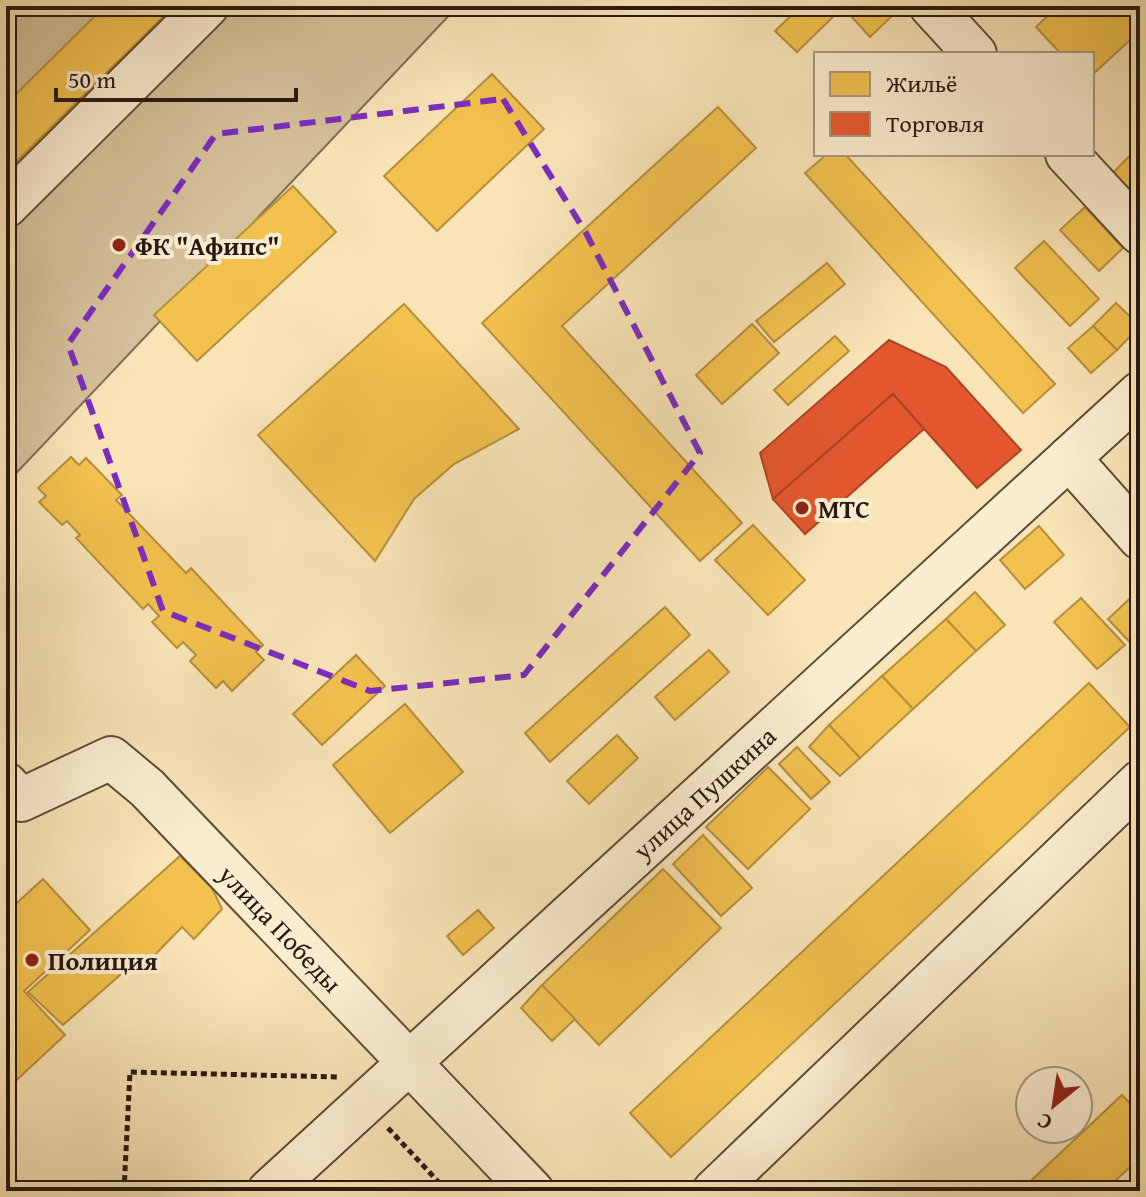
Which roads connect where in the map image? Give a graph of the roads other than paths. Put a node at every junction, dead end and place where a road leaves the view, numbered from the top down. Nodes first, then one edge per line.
1 (207, 6) edge
2 (931, 6) edge
3 (973, 52) edge
4 (1069, 156) edge
5 (6, 206) edge
6 (1140, 233) edge
7 (1140, 393) edge
8 (1069, 458) junction
9 (1140, 538) edge
10 (1140, 782) edge
11 (6, 784) edge
12 (409, 1062) junction
13 (269, 1191) edge
14 (532, 1191) edge
15 (714, 1191) edge

1 - 5 street
2 - 3 street
4 - 6 street
7 - 8 street, улица Пушкина
8 - 9 street
8 - 12 street, улица Пушкина
10 - 15 street
11 - 12 street, улица Победы
12 - 13 street, улица Пушкина
12 - 14 street, улица Победы

